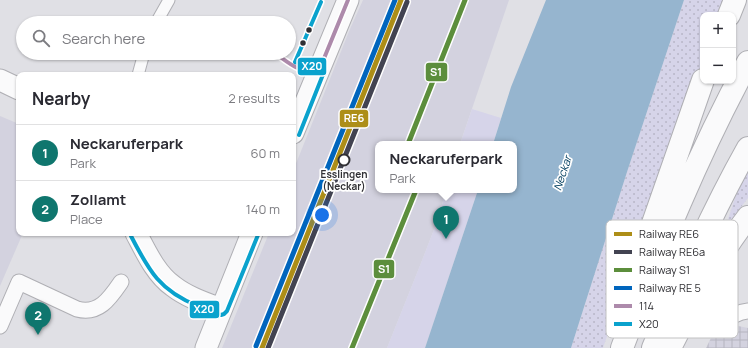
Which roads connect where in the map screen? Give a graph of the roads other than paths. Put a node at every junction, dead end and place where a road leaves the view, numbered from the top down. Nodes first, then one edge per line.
1 (168, 0) edge
2 (348, 0) edge
3 (735, 0) edge
4 (730, 12) edge
5 (160, 16) edge
6 (142, 60) edge
7 (748, 62) edge
8 (139, 72) edge
9 (0, 80) edge
10 (702, 84) edge
11 (16, 87) edge
12 (296, 126) edge
13 (748, 148) edge
14 (748, 217) edge
15 (654, 220) edge
16 (673, 220) edge
17 (711, 220) edge
18 (738, 231) edge
19 (138, 236) edge
20 (251, 236) edge
21 (121, 282) dead end
22 (221, 309) junction
23 (748, 311) edge
24 (738, 313) edge
25 (0, 326) edge
26 (614, 338) edge
27 (626, 338) edge
28 (658, 338) edge
29 (675, 338) edge
30 (206, 348) edge
31 (611, 348) edge
32 (622, 348) edge
33 (654, 348) edge
34 (670, 348) edge

1 - 5 street
2 - 12 main road
3 - 4 highway
6 - 8 street
7 - 16 highway
9 - 11 main road
10 - 15 highway
13 - 17 highway
14 - 18 highway
19 - 22 main road
20 - 22 main road
21 - 25 street
22 - 30 main road
23 - 24 street
26 - 31 highway
27 - 32 highway
28 - 33 highway
29 - 34 highway

